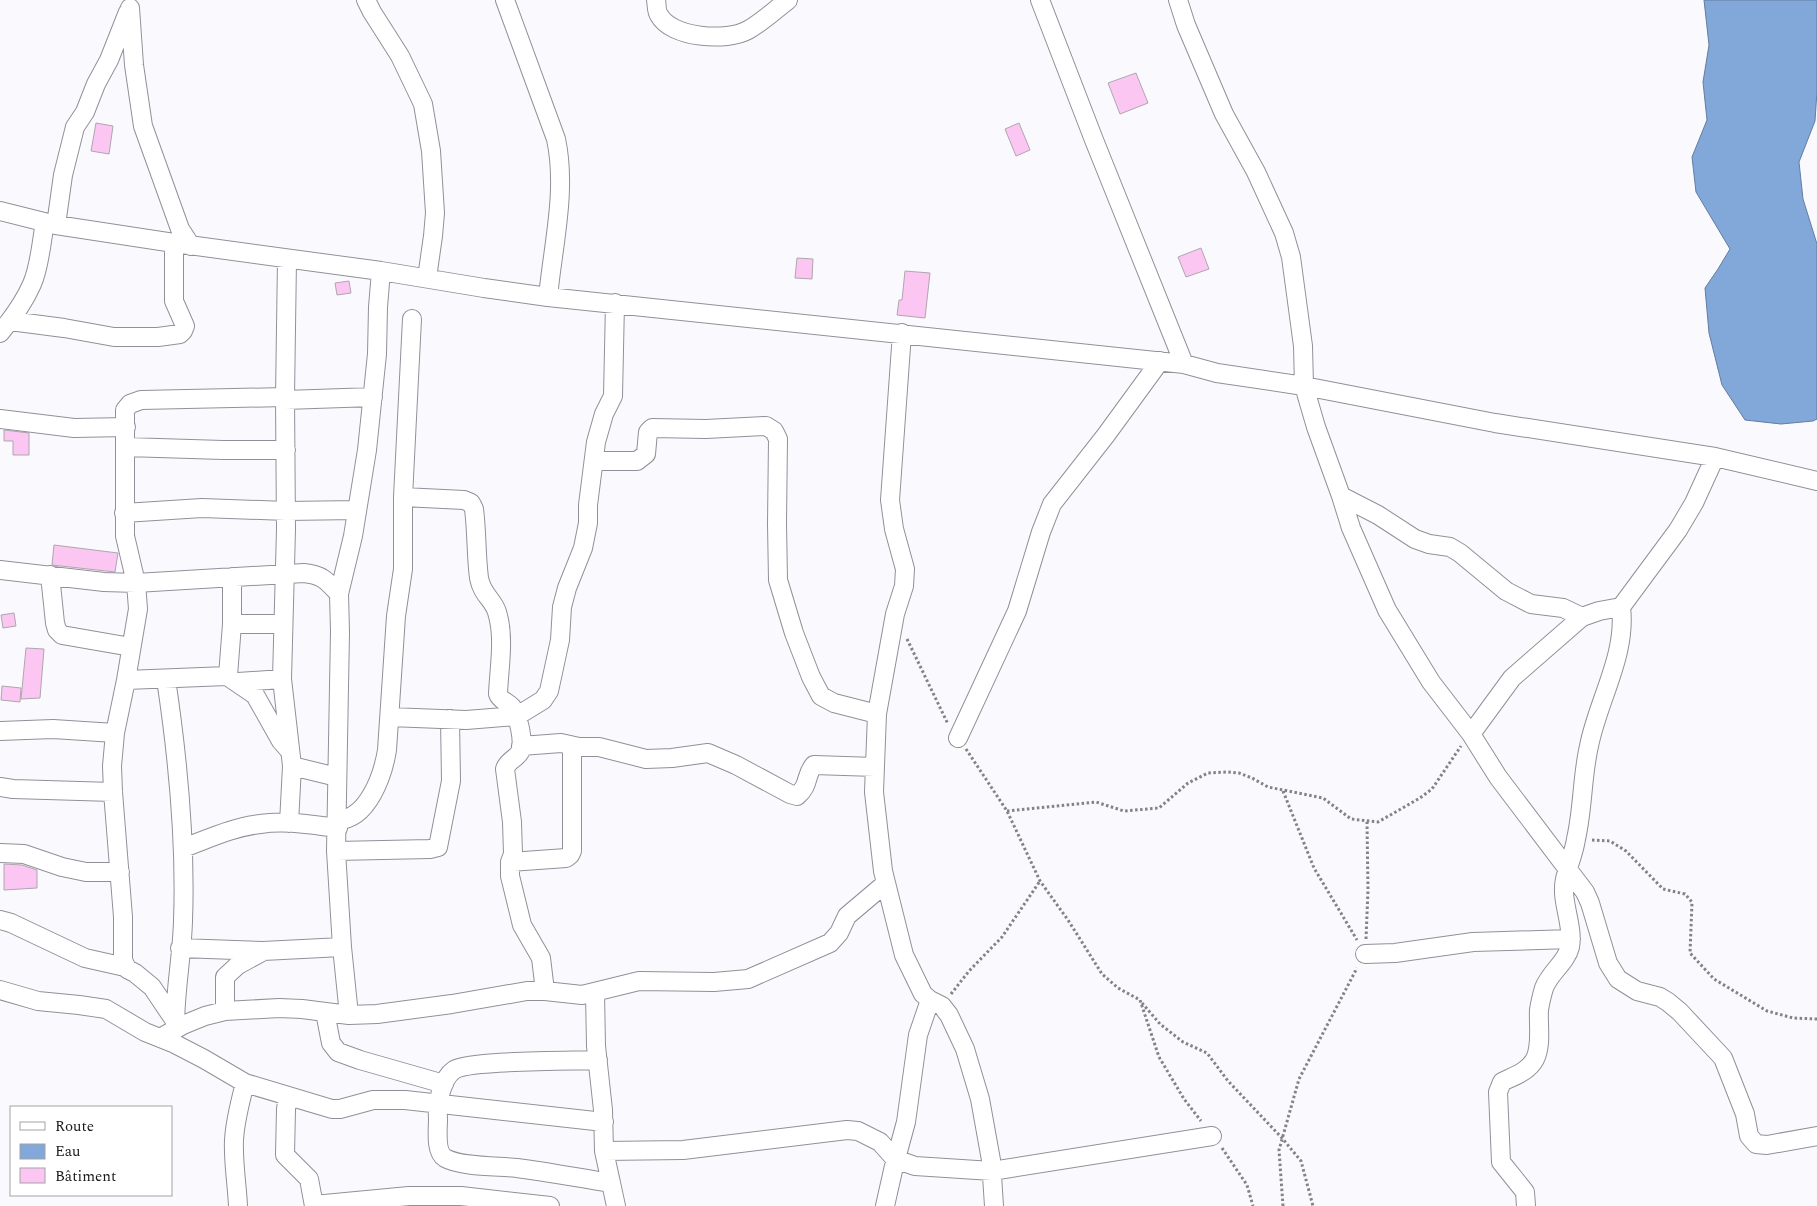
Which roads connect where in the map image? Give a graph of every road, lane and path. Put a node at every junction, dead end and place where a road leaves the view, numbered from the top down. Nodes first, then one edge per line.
1 (366, 0) edge
2 (505, 0) edge
3 (656, 0) edge
4 (788, 0) edge
5 (1040, 0) edge
6 (1178, 0) edge
7 (131, 4) edge
8 (0, 211) edge
9 (50, 225) junction
10 (182, 244) junction
11 (287, 259) junction
12 (381, 271) junction
13 (427, 278) junction
14 (548, 297) junction
15 (614, 304) junction
16 (412, 319) dead end
17 (5, 327) edge
18 (902, 333) junction
19 (1160, 361) junction
20 (1184, 364) junction
21 (1304, 386) junction
22 (373, 397) junction
23 (285, 398) junction
24 (0, 419) edge
25 (126, 427) junction
26 (126, 447) junction
27 (286, 450) junction
28 (1715, 457) junction
29 (594, 461) junction
30 (1817, 481) edge
31 (1341, 496) junction
32 (403, 498) junction
33 (357, 510) junction
34 (286, 511) junction
35 (124, 514) junction
36 (0, 570) edge
37 (284, 574) junction
38 (50, 576) junction
39 (232, 577) junction
40 (136, 583) junction
41 (339, 594) junction
42 (1621, 607) junction
43 (895, 614) junction
44 (1582, 617) junction
45 (232, 624) junction
46 (283, 624) junction
47 (131, 647) junction
48 (166, 679) junction
49 (233, 679) junction
50 (282, 679) junction
51 (126, 680) junction
52 (877, 714) junction
53 (517, 716) junction
54 (390, 717) junction
55 (450, 719) junction
56 (0, 731) edge
57 (115, 733) junction
58 (1471, 734) junction
59 (958, 738) junction
60 (521, 746) junction
61 (572, 746) junction
62 (291, 759) junction
63 (875, 767) junction
64 (337, 777) junction
65 (0, 787) edge
66 (1283, 791) junction
67 (113, 792) junction
68 (1007, 811) junction
69 (1367, 822) junction
70 (290, 823) junction
71 (338, 824) junction
72 (1576, 839) junction
73 (182, 848) junction
74 (336, 851) junction
75 (0, 853) edge
76 (510, 862) junction
77 (1568, 871) junction
78 (120, 872) junction
79 (1040, 881) junction
80 (886, 883) junction
81 (0, 920) edge
82 (1571, 939) junction
83 (342, 947) junction
84 (180, 948) junction
85 (263, 952) junction
86 (1365, 954) junction
87 (125, 968) junction
88 (0, 990) edge
89 (545, 991) junction
90 (595, 993) junction
91 (1140, 1000) junction
92 (936, 1003) junction
93 (225, 1011) junction
94 (325, 1012) junction
95 (349, 1015) junction
96 (1817, 1019) edge
97 (170, 1030) junction
98 (598, 1060) junction
99 (245, 1083) junction
100 (444, 1084) junction
101 (288, 1096) junction
102 (439, 1104) junction
103 (604, 1122) junction
104 (1212, 1136) junction
105 (1817, 1136) edge
106 (1282, 1138) junction
107 (604, 1151) junction
108 (896, 1159) junction
109 (992, 1171) junction
110 (610, 1183) junction
111 (449, 1201) edge
112 (359, 1203) edge
113 (238, 1206) edge
114 (314, 1206) edge
115 (550, 1206) edge
116 (616, 1206) edge
117 (885, 1206) edge
118 (994, 1206) edge
119 (1253, 1206) edge
120 (1283, 1206) edge
121 (1313, 1206) edge
122 (1526, 1206) edge

1 - 13 street
2 - 14 street
3 - 4 street
5 - 20 street
6 - 21 street
7 - 9 street
7 - 10 street
8 - 9 street
9 - 10 street
9 - 17 street
10 - 11 street
10 - 17 street
11 - 12 street
11 - 23 street
12 - 13 street
12 - 22 street
13 - 14 street
14 - 15 street
15 - 18 street
15 - 29 street
16 - 32 street
18 - 19 street
18 - 43 street
19 - 20 street
19 - 59 street
20 - 21 street
21 - 28 street
21 - 31 street
22 - 23 street
22 - 33 street
23 - 25 street
23 - 27 street
24 - 25 street
25 - 26 street
26 - 27 street
26 - 35 street
27 - 34 street
28 - 30 street
28 - 42 street
29 - 52 street
29 - 53 street
31 - 44 street
31 - 58 street
32 - 53 street
32 - 54 street
33 - 34 street
33 - 41 street
34 - 35 street
34 - 37 street
35 - 40 street
36 - 38 street
37 - 39 street
37 - 41 street
37 - 46 street
38 - 40 street
38 - 47 street
39 - 40 street
39 - 45 street
40 - 47 street
41 - 64 street
42 - 44 street
42 - 72 street
43 - 52 street
43 - 59 path
44 - 58 street
45 - 46 street
45 - 49 street
46 - 50 street
47 - 51 street
48 - 49 street
48 - 51 street
48 - 73 street
49 - 50 street
49 - 62 street
50 - 62 street
51 - 57 street
52 - 63 street
53 - 55 street
53 - 60 street
54 - 55 street
54 - 71 street
55 - 74 street
56 - 57 street
57 - 67 street
58 - 69 path
58 - 77 street
59 - 68 path
60 - 61 street
60 - 76 street
61 - 63 street
61 - 76 street
62 - 64 street
62 - 70 street
63 - 80 street
64 - 71 street
65 - 67 street
66 - 68 path
66 - 69 path
66 - 86 path
67 - 78 street
68 - 79 path
69 - 86 path
70 - 71 street
70 - 73 street
71 - 74 street
72 - 77 street
72 - 96 path
73 - 84 street
74 - 83 street
75 - 78 street
76 - 89 street
77 - 82 street
77 - 105 street
78 - 87 street
79 - 91 path
79 - 92 path
80 - 90 street
80 - 92 street
81 - 87 street
82 - 86 street
82 - 122 street
83 - 85 street
83 - 95 street
84 - 85 street
84 - 97 street
85 - 93 street
86 - 106 path
87 - 97 street
88 - 97 street
89 - 90 street
89 - 95 street
90 - 98 street
91 - 104 path
91 - 106 path
92 - 108 street
92 - 109 street
93 - 94 street
93 - 97 street
94 - 95 street
94 - 100 street
97 - 99 street
98 - 100 street
98 - 103 street
99 - 101 street
99 - 113 street
100 - 102 street
101 - 102 street
101 - 114 street
102 - 103 street
102 - 110 street
103 - 107 street
104 - 109 street
104 - 119 path
106 - 120 path
106 - 121 path
107 - 108 street
107 - 110 street
108 - 109 street
108 - 117 street
109 - 118 street
110 - 116 street
111 - 112 street
111 - 115 street
112 - 114 street

